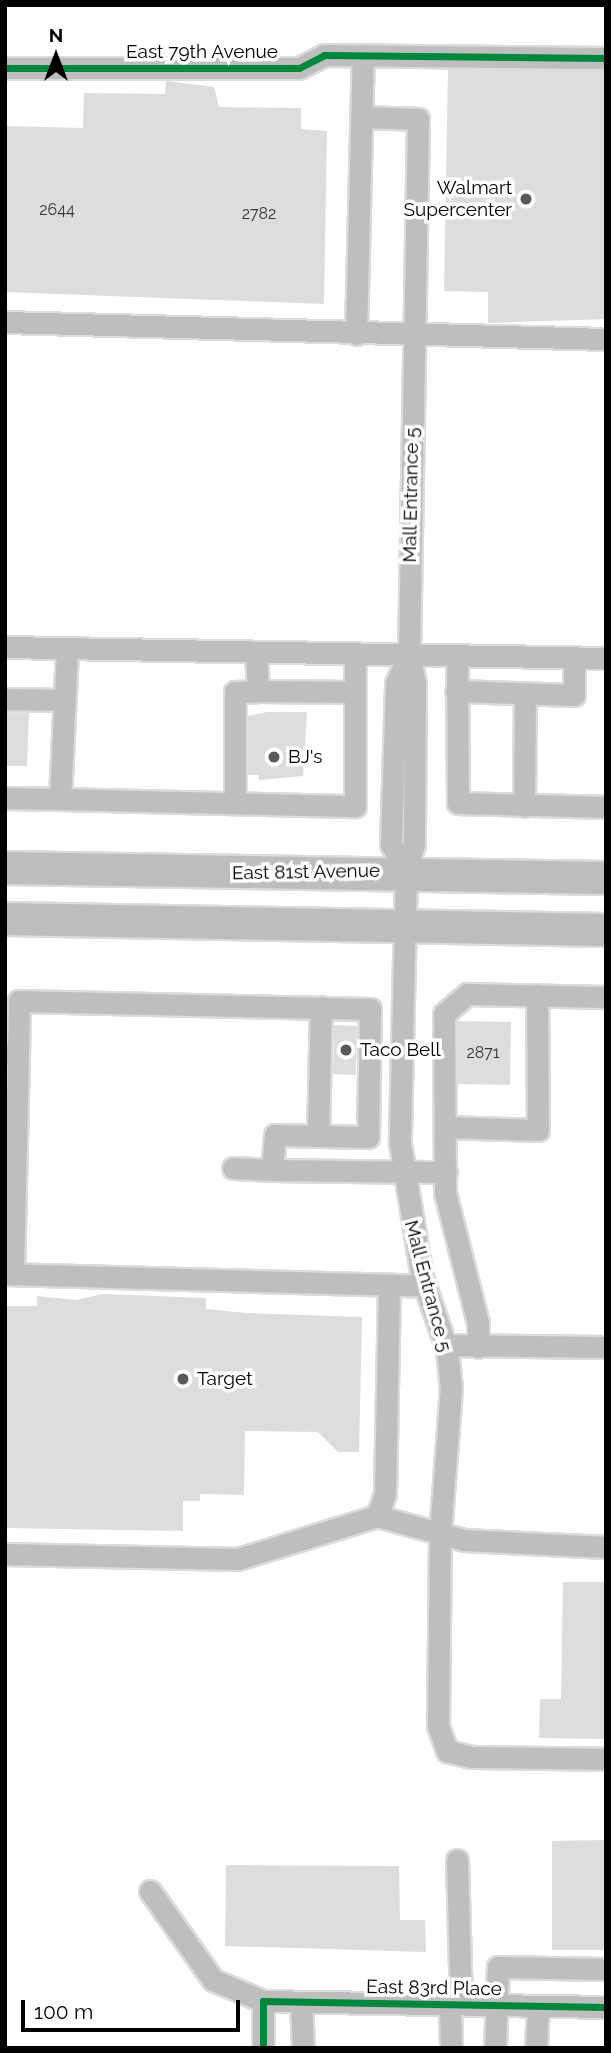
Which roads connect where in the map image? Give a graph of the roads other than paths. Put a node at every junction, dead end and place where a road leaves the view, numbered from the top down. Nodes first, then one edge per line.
1 (363, 55) junction
2 (606, 58) edge
3 (5, 68) edge
4 (362, 117) junction
5 (5, 322) edge
6 (356, 334) junction
7 (413, 336) junction
8 (606, 339) edge
9 (5, 647) edge
10 (66, 648) junction
11 (256, 652) junction
12 (355, 654) junction
13 (409, 655) junction
14 (457, 656) junction
15 (574, 657) junction
16 (606, 658) edge
17 (258, 691) junction
18 (456, 691) junction
19 (355, 692) junction
20 (525, 693) junction
21 (5, 699) edge
22 (64, 700) junction
23 (5, 798) edge
24 (60, 799) junction
25 (235, 803) junction
26 (524, 806) junction
27 (606, 807) edge
28 (5, 868) edge
29 (406, 870) junction
30 (606, 878) edge
31 (5, 919) edge
32 (405, 926) junction
33 (606, 930) edge
34 (537, 995) junction
35 (606, 997) edge
36 (321, 1007) junction
37 (11, 1054) edge
38 (445, 1127) junction
39 (318, 1136) junction
40 (233, 1168) dead end
41 (272, 1170) junction
42 (402, 1171) junction
43 (446, 1171) junction
44 (9, 1274) edge
45 (389, 1285) junction
46 (425, 1286) junction
47 (445, 1345) junction
48 (478, 1347) junction
49 (606, 1347) edge
50 (377, 1516) junction
51 (440, 1535) junction
52 (606, 1547) edge
53 (5, 1555) edge
54 (606, 1759) edge
55 (457, 1860) dead end
56 (150, 1891) dead end
57 (606, 1969) edge
58 (263, 2001) junction
59 (302, 2002) junction
60 (455, 2004) junction
61 (496, 2005) junction
62 (538, 2006) junction
63 (606, 2007) edge
64 (263, 2048) edge
65 (303, 2048) edge
66 (451, 2048) edge
67 (495, 2048) edge
68 (536, 2048) edge

1 - 2 street, East 79th Avenue
1 - 3 street, East 79th Avenue
1 - 4 street
4 - 6 street
4 - 7 street, Mall Entrance 5
5 - 6 street
6 - 7 street
7 - 8 street
7 - 13 street, Mall Entrance 5
9 - 10 street
10 - 11 street
10 - 22 street
11 - 12 street
11 - 17 street
12 - 13 street
12 - 19 street
13 - 14 street
13 - 29 street, Mall Entrance 5
14 - 15 street
14 - 18 street
15 - 16 street
15 - 20 street
17 - 19 street
17 - 25 street
18 - 20 street
18 - 26 street
19 - 25 street
20 - 26 street
21 - 22 street
22 - 24 street
23 - 24 street
24 - 25 street
26 - 27 street
28 - 29 highway, East 81st Avenue
29 - 30 highway, East 81st Avenue
29 - 32 street, Mall Entrance 5
31 - 32 highway
32 - 33 highway
32 - 42 street, Mall Entrance 5
34 - 35 street
34 - 38 street
34 - 38 street
36 - 37 street
36 - 39 street
36 - 39 street
37 - 44 street
38 - 43 street
39 - 41 street
40 - 41 street
41 - 42 street
42 - 43 street
42 - 46 street, Mall Entrance 5
43 - 48 street
44 - 45 street
45 - 46 street
45 - 50 street
46 - 47 street, Mall Entrance 5
47 - 48 street
47 - 51 street, Mall Entrance 5
48 - 49 street
50 - 51 street
50 - 53 street
51 - 52 street
51 - 54 street, Mall Entrance 5
55 - 60 street
56 - 58 street
57 - 61 street
58 - 59 street, East 83rd Place
58 - 64 street
59 - 60 street, East 83rd Place
59 - 65 street
60 - 61 street, East 83rd Place
60 - 66 street
61 - 62 street, East 83rd Place
61 - 67 street
62 - 63 street, East 83rd Place
62 - 68 street

